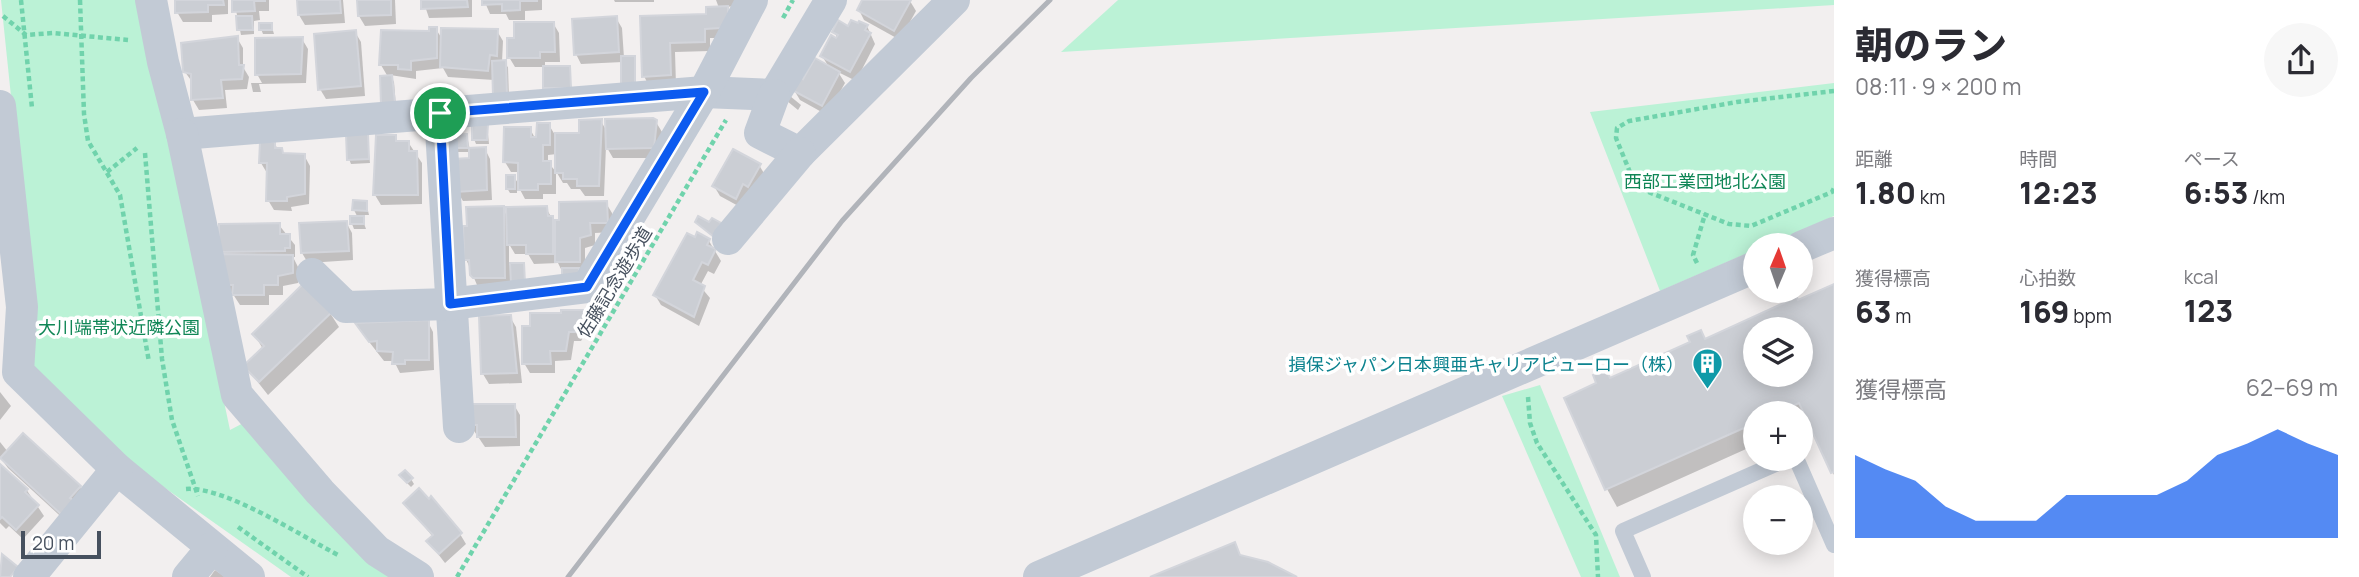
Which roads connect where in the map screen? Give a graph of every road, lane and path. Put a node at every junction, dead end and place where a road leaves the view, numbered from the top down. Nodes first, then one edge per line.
1 (80, 0) edge
2 (152, 0) edge
3 (752, 0) edge
4 (793, 0) edge
5 (831, 0) edge
6 (954, 0) edge
7 (3, 16) dead end
8 (781, 21) dead end
9 (82, 35) junction
10 (128, 40) dead end
11 (1834, 91) edge
12 (704, 92) junction
13 (742, 93) junction
14 (774, 95) junction
15 (0, 106) edge
16 (440, 113) junction
17 (182, 134) junction
18 (137, 148) dead end
19 (145, 153) dead end
20 (800, 153) junction
21 (107, 172) junction
22 (1834, 188) edge
23 (1705, 214) junction
24 (1834, 233) edge
25 (728, 239) dead end
26 (1813, 242) edge
27 (1743, 272) edge
28 (1701, 273) dead end
29 (312, 274) dead end
30 (450, 304) junction
31 (149, 362) dead end
32 (9, 366) edge
33 (1527, 389) dead end
34 (459, 427) dead end
35 (117, 469) junction
36 (1759, 471) edge
37 (1802, 471) edge
38 (196, 488) junction
39 (177, 489) dead end
40 (199, 499) dead end
41 (232, 522) dead end
42 (1834, 545) edge
43 (212, 548) junction
44 (342, 557) dead end
45 (29, 577) edge
46 (188, 577) edge
47 (249, 577) edge
48 (307, 577) edge
49 (418, 577) edge
50 (457, 577) edge
51 (1039, 577) edge
52 (1598, 577) edge
53 (1643, 577) edge

1 - 9 path
2 - 17 street
3 - 12 street
4 - 8 path
5 - 14 street
6 - 20 street
7 - 9 path
9 - 10 path
9 - 21 path
11 - 23 path
12 - 13 street
12 - 16 street
12 - 30 street
13 - 14 street
13 - 50 path, 佐藤記念遊歩道
14 - 20 street
15 - 32 street
16 - 17 street
16 - 30 street
17 - 49 street
18 - 21 path
19 - 38 path
20 - 25 street
21 - 31 path
22 - 23 path
23 - 28 path
24 - 26 street
27 - 51 street
29 - 30 street
30 - 34 street
32 - 35 street
33 - 52 path
35 - 43 street
35 - 45 street
36 - 53 lane
37 - 42 lane
38 - 39 path
38 - 40 path
38 - 44 path
41 - 48 path
43 - 46 street
43 - 47 street

